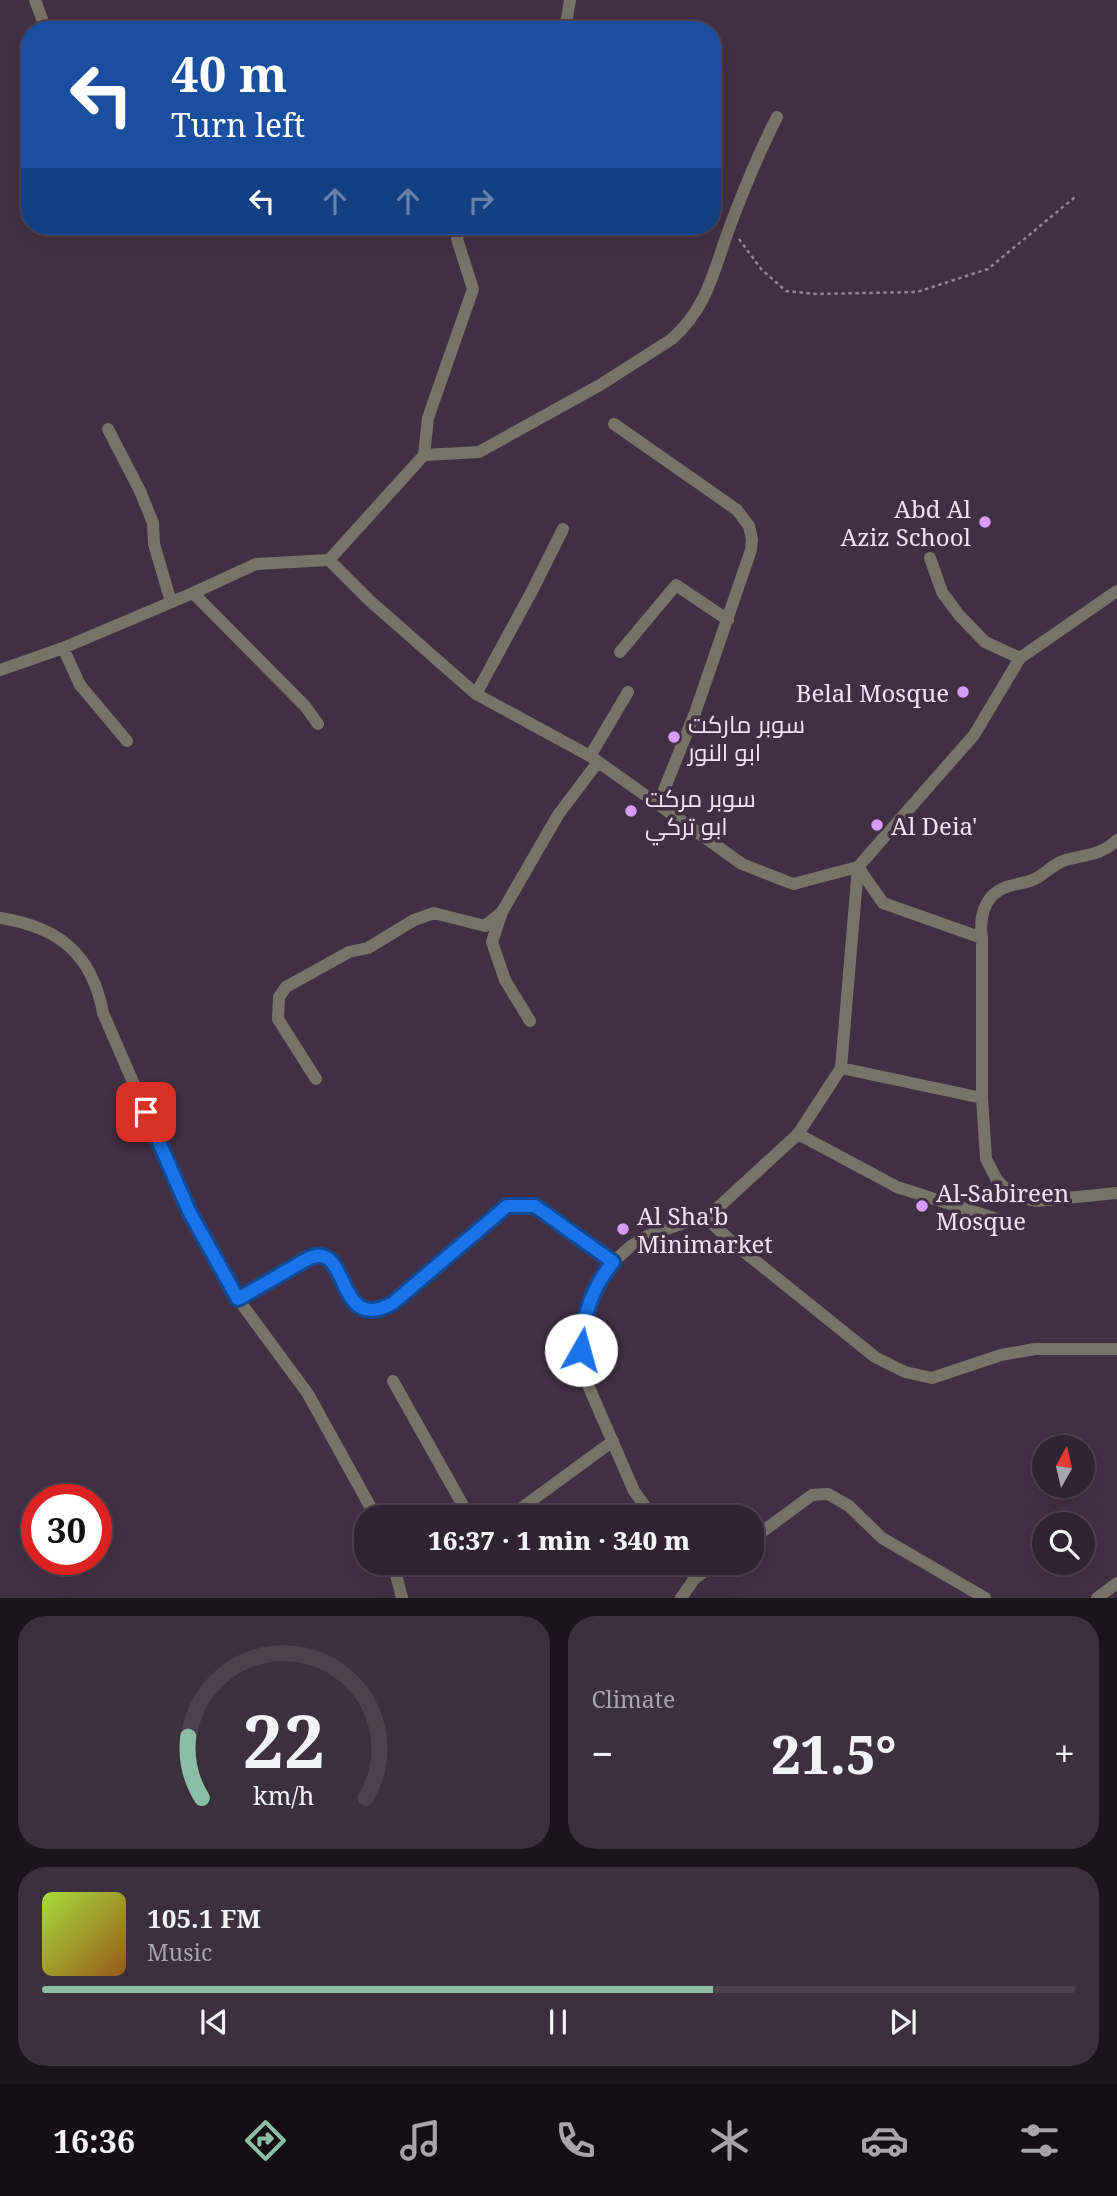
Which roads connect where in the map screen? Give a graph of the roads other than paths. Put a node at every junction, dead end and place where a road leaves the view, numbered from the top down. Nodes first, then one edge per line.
1 (35, 0) edge
2 (569, 0) edge
3 (43, 21) edge
4 (566, 21) edge
5 (777, 117) dead end
6 (458, 235) edge
7 (614, 424) dead end
8 (107, 429) dead end
9 (424, 455) junction
10 (563, 529) dead end
11 (930, 558) dead end
12 (329, 560) junction
13 (1117, 591) edge
14 (193, 593) junction
15 (171, 602) junction
16 (728, 620) junction
17 (63, 648) junction
18 (620, 652) dead end
19 (1020, 658) junction
20 (0, 670) edge
21 (628, 692) dead end
22 (476, 694) junction
23 (318, 724) dead end
24 (127, 741) dead end
25 (594, 759) junction
26 (658, 805) junction
27 (1117, 840) edge
28 (858, 867) junction
29 (502, 912) junction
30 (0, 918) edge
31 (982, 937) junction
32 (530, 1021) dead end
33 (841, 1068) junction
34 (316, 1079) dead end
35 (982, 1098) junction
36 (798, 1134) junction
37 (1117, 1193) edge
38 (704, 1216) junction
39 (1000, 1220) dead end
40 (613, 1262) junction
41 (238, 1299) junction
42 (1117, 1349) edge
43 (393, 1381) dead end
44 (613, 1441) junction
45 (369, 1505) edge
46 (645, 1505) edge
47 (764, 1530) edge
48 (396, 1575) edge
49 (693, 1575) edge
50 (700, 1575) edge
51 (695, 1578) junction
52 (1117, 1583) edge
53 (402, 1598) edge
54 (681, 1598) edge
55 (985, 1598) edge
56 (1097, 1598) edge

1 - 3 street
2 - 4 street
5 - 9 street
6 - 9 street
7 - 16 street
8 - 15 street
9 - 12 street
10 - 22 street
11 - 19 street
12 - 14 street
12 - 22 street
13 - 19 street
14 - 15 street
14 - 23 street
15 - 17 street
16 - 18 street
16 - 26 street
17 - 20 street
17 - 24 street
19 - 28 street
21 - 25 street
22 - 25 street
25 - 26 street
25 - 29 street
26 - 28 street
27 - 31 street
28 - 31 street
28 - 33 street
29 - 32 street
29 - 34 street
30 - 41 street
31 - 35 street
33 - 35 street
33 - 36 street
35 - 37 street
36 - 38 street
36 - 39 street
38 - 40 street
38 - 42 street
40 - 41 street
40 - 44 street
41 - 45 street
43 - 44 street
44 - 46 street
47 - 55 street
48 - 53 street
49 - 51 street
50 - 51 street
51 - 54 street
52 - 56 street

